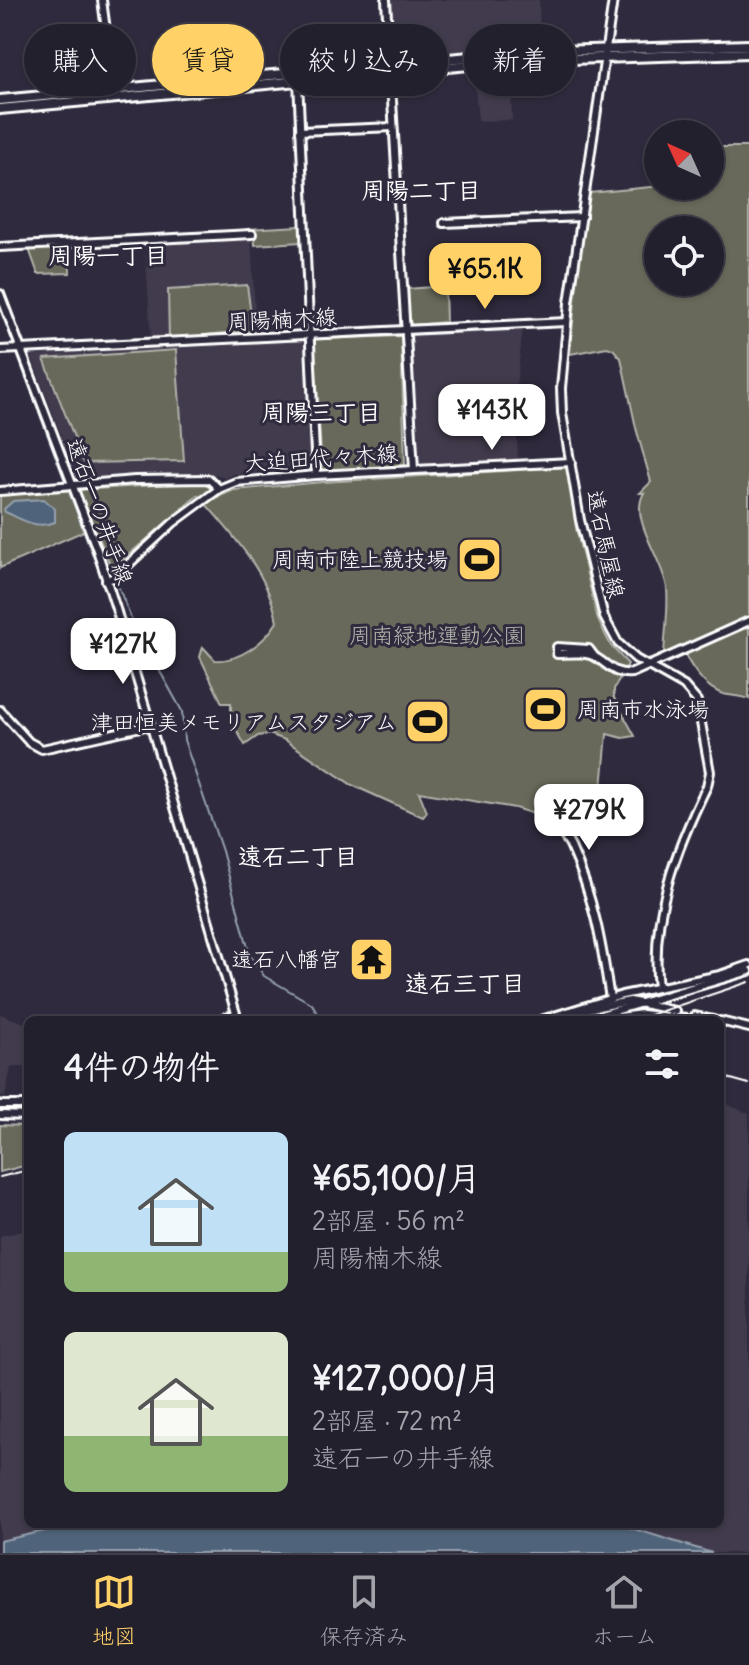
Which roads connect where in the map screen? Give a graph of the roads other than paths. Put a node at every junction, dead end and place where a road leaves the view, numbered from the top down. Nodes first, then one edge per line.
1 (102, 0) edge
2 (386, 0) edge
3 (613, 0) edge
4 (105, 24) edge
5 (387, 24) edge
6 (749, 45) edge
7 (607, 53) junction
8 (749, 53) edge
9 (448, 63) edge
10 (280, 76) edge
11 (280, 82) edge
12 (299, 96) edge
13 (391, 96) edge
14 (0, 100) edge
15 (0, 109) edge
16 (393, 127) junction
17 (300, 131) junction
18 (582, 217) junction
19 (444, 223) dead end
20 (252, 234) dead end
21 (0, 247) edge
22 (0, 294) edge
23 (567, 322) junction
24 (405, 330) junction
25 (311, 335) junction
26 (17, 349) junction
27 (0, 350) edge
28 (571, 462) junction
29 (414, 470) junction
30 (316, 475) junction
31 (72, 485) junction
32 (219, 489) junction
33 (0, 491) edge
34 (106, 581) junction
35 (749, 621) edge
36 (595, 657) junction
37 (649, 667) junction
38 (0, 710) edge
39 (150, 725) junction
40 (538, 803) dead end
41 (749, 965) edge
42 (749, 971) edge
43 (658, 988) junction
44 (610, 999) junction
45 (660, 999) junction
46 (643, 1002) junction
47 (675, 1011) junction
48 (565, 1012) junction
49 (237, 1016) edge
50 (553, 1016) edge
51 (603, 1016) edge
52 (625, 1016) edge
53 (660, 1016) edge
54 (697, 1016) edge
55 (724, 1023) edge
56 (749, 1028) edge
57 (0, 1105) edge
58 (24, 1105) edge
59 (0, 1115) edge
60 (24, 1116) edge

1 - 4 street
2 - 5 street
3 - 7 street, 遠石馬屋線
6 - 7 highway
7 - 8 highway
7 - 9 highway
7 - 18 street, 遠石馬屋線
10 - 14 highway
11 - 15 highway
12 - 17 street
13 - 16 street
16 - 17 street
16 - 24 street
17 - 25 street
18 - 19 street
18 - 23 street, 遠石馬屋線
20 - 21 street
22 - 26 street, 遠石一の井手線
23 - 24 street, 周陽楠木線
23 - 28 street, 遠石馬屋線
24 - 25 street, 周陽楠木線
24 - 29 street
25 - 26 street, 周陽楠木線
25 - 30 street
26 - 27 street, 周陽楠木線
26 - 31 street, 遠石一の井手線
28 - 29 street, 大迫田代々木線
28 - 37 street, 遠石馬屋線
29 - 30 street, 大迫田代々木線
30 - 32 street, 大迫田代々木線
31 - 32 street
31 - 33 street
31 - 34 street, 遠石一の井手線
32 - 34 street, 大迫田代々木線
34 - 39 street, 遠石一の井手線
35 - 37 street
36 - 36 street
36 - 37 street
37 - 43 street, 遠石馬屋線
38 - 39 street
39 - 49 street, 遠石一の井手線
40 - 44 street
41 - 43 street
42 - 45 street
43 - 44 street
43 - 45 street, 遠石馬屋線
44 - 48 street
45 - 46 street
45 - 47 street
46 - 47 street
46 - 48 street
46 - 51 street
47 - 54 street
48 - 50 street
52 - 53 street
55 - 56 street
57 - 58 street
59 - 60 street

